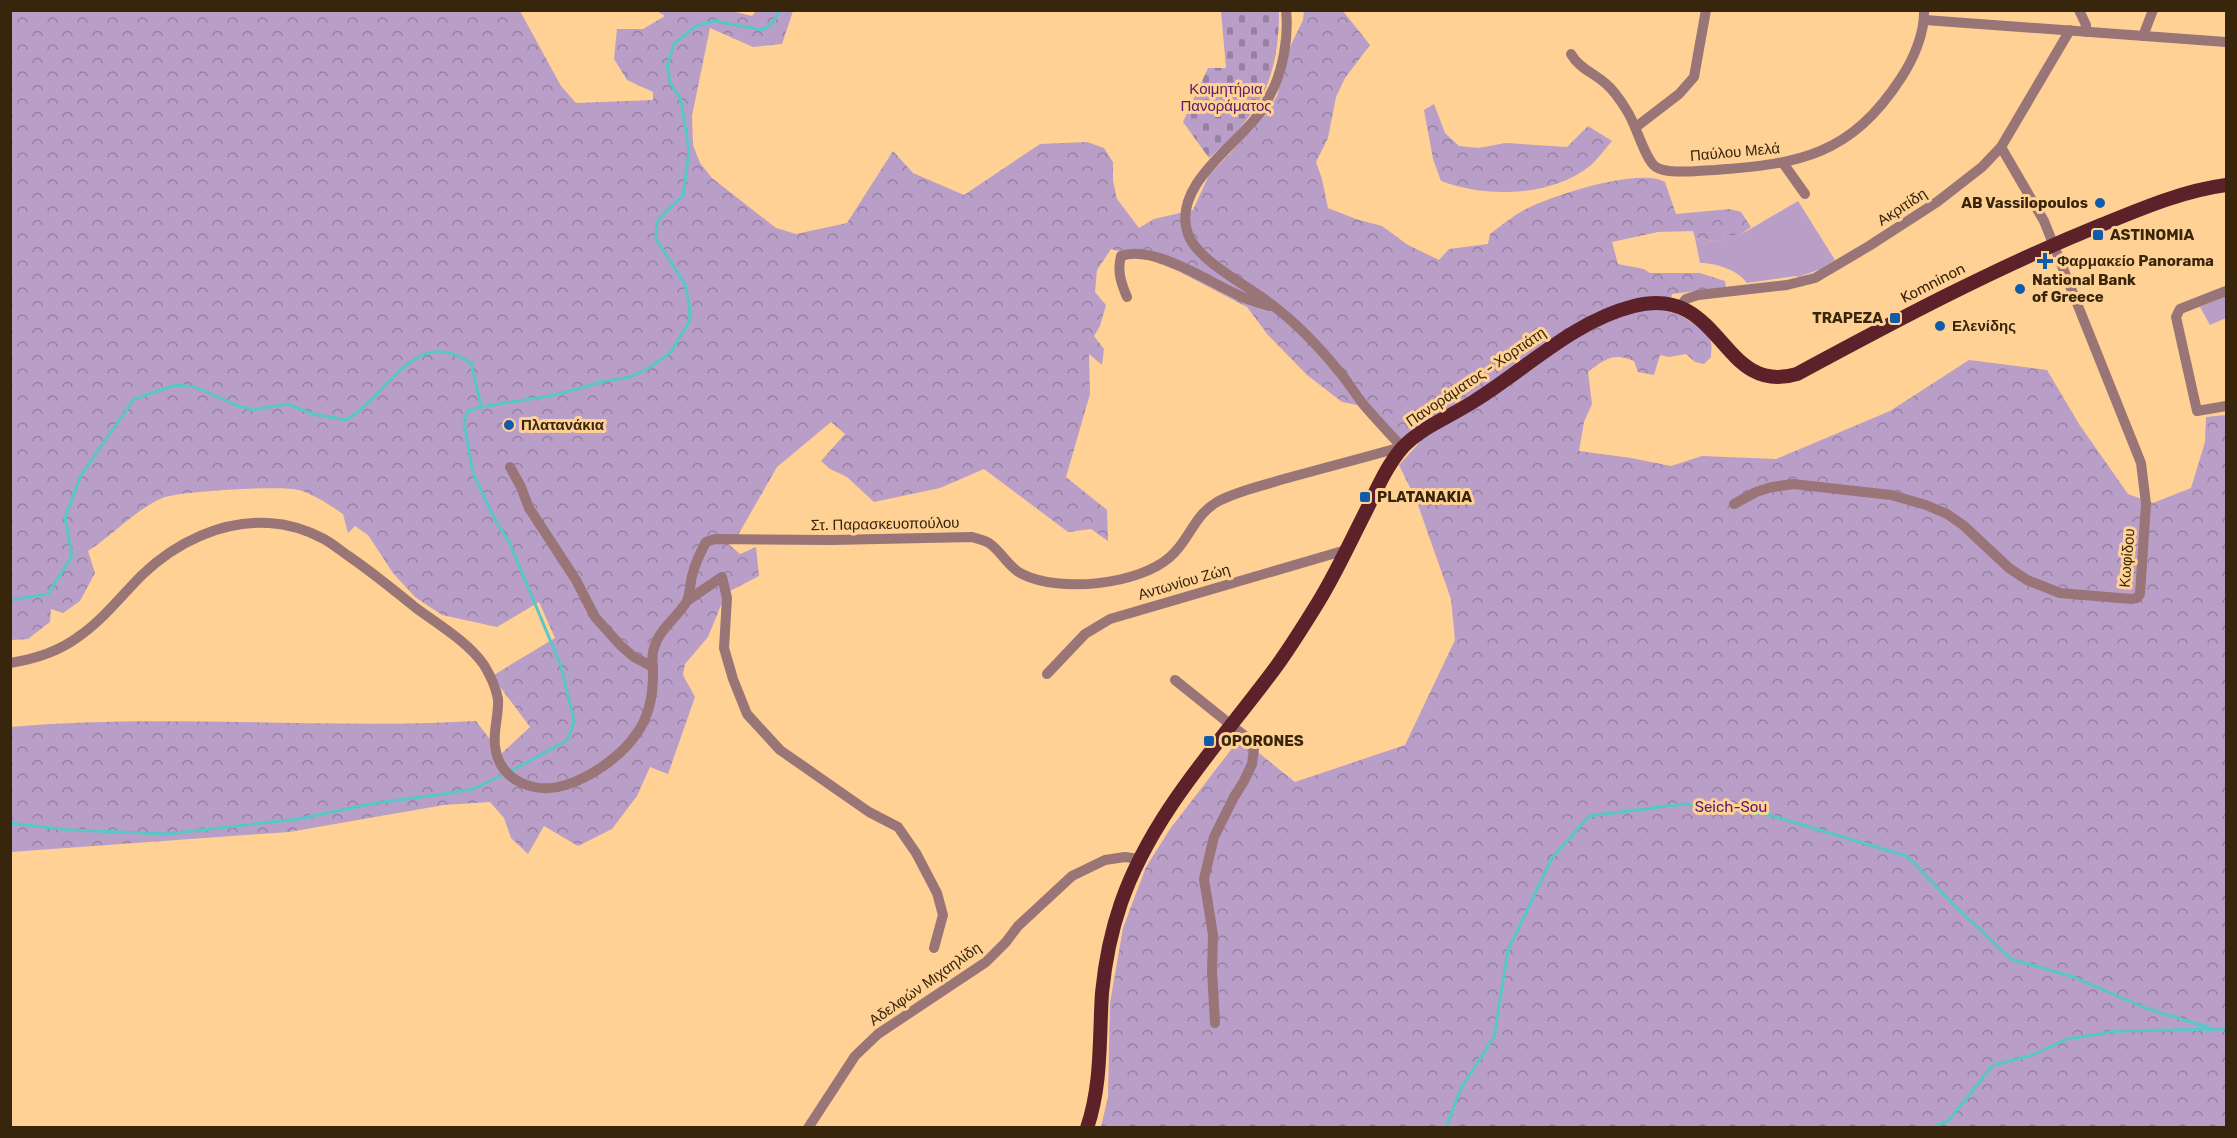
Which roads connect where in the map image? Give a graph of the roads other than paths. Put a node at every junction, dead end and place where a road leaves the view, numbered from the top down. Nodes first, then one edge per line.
1 (1286, 10) edge
2 (1706, 10) edge
3 (2079, 10) edge
4 (2153, 10) edge
5 (1924, 15) edge
6 (2070, 30) junction
7 (2086, 32) junction
8 (2144, 36) junction
9 (2226, 42) edge
10 (1571, 54) dead end
11 (1636, 128) junction
12 (2001, 147) junction
13 (1783, 163) junction
14 (2226, 185) edge
15 (1805, 194) dead end
16 (2052, 244) junction
17 (2226, 291) edge
18 (1127, 297) dead end
19 (1680, 306) junction
20 (1278, 309) junction
21 (2226, 406) edge
22 (1405, 446) junction
23 (510, 467) dead end
24 (1734, 504) dead end
25 (1346, 550) junction
26 (688, 600) junction
27 (10, 663) edge
28 (653, 667) junction
29 (1047, 674) dead end
30 (1175, 680) dead end
31 (1230, 726) junction
32 (1139, 859) junction
33 (934, 948) dead end
34 (1215, 1023) dead end
35 (808, 1128) edge
36 (1086, 1128) edge

1 - 20 street
2 - 11 street
3 - 7 street
4 - 8 street
5 - 6 street
5 - 13 street, Παύλου Μελά
6 - 7 street
6 - 12 street, Ακριτίδη
7 - 8 street
8 - 9 street
10 - 11 street
11 - 13 street, Παύλου Μελά
12 - 16 street, Κωφίδου
12 - 19 street, Ακριτίδη
13 - 15 street
14 - 16 main road, Komninon
16 - 19 main road, Komninon
16 - 24 street, Κωφίδου
17 - 21 street
18 - 20 street
19 - 22 main road, Πανοράματος - Χορτιάτη
20 - 22 street
22 - 25 main road, Πανοράματος - Χορτιάτη
22 - 26 street, Στ. Παρασκευοπούλου
23 - 28 street
25 - 29 street, Αντωνίου Ζώη
25 - 31 main road, Πανοράματος - Χορτιάτη
26 - 28 street, Στ. Παρασκευοπούλου
26 - 33 street
27 - 28 street, Στ. Παρασκευοπούλου
30 - 31 street
31 - 32 main road, Πανοράματος - Χορτιάτη
31 - 34 street
32 - 35 street, Αδελφών Μιχαηλίδη
32 - 36 main road, Πανοράματος - Χορτιάτη

